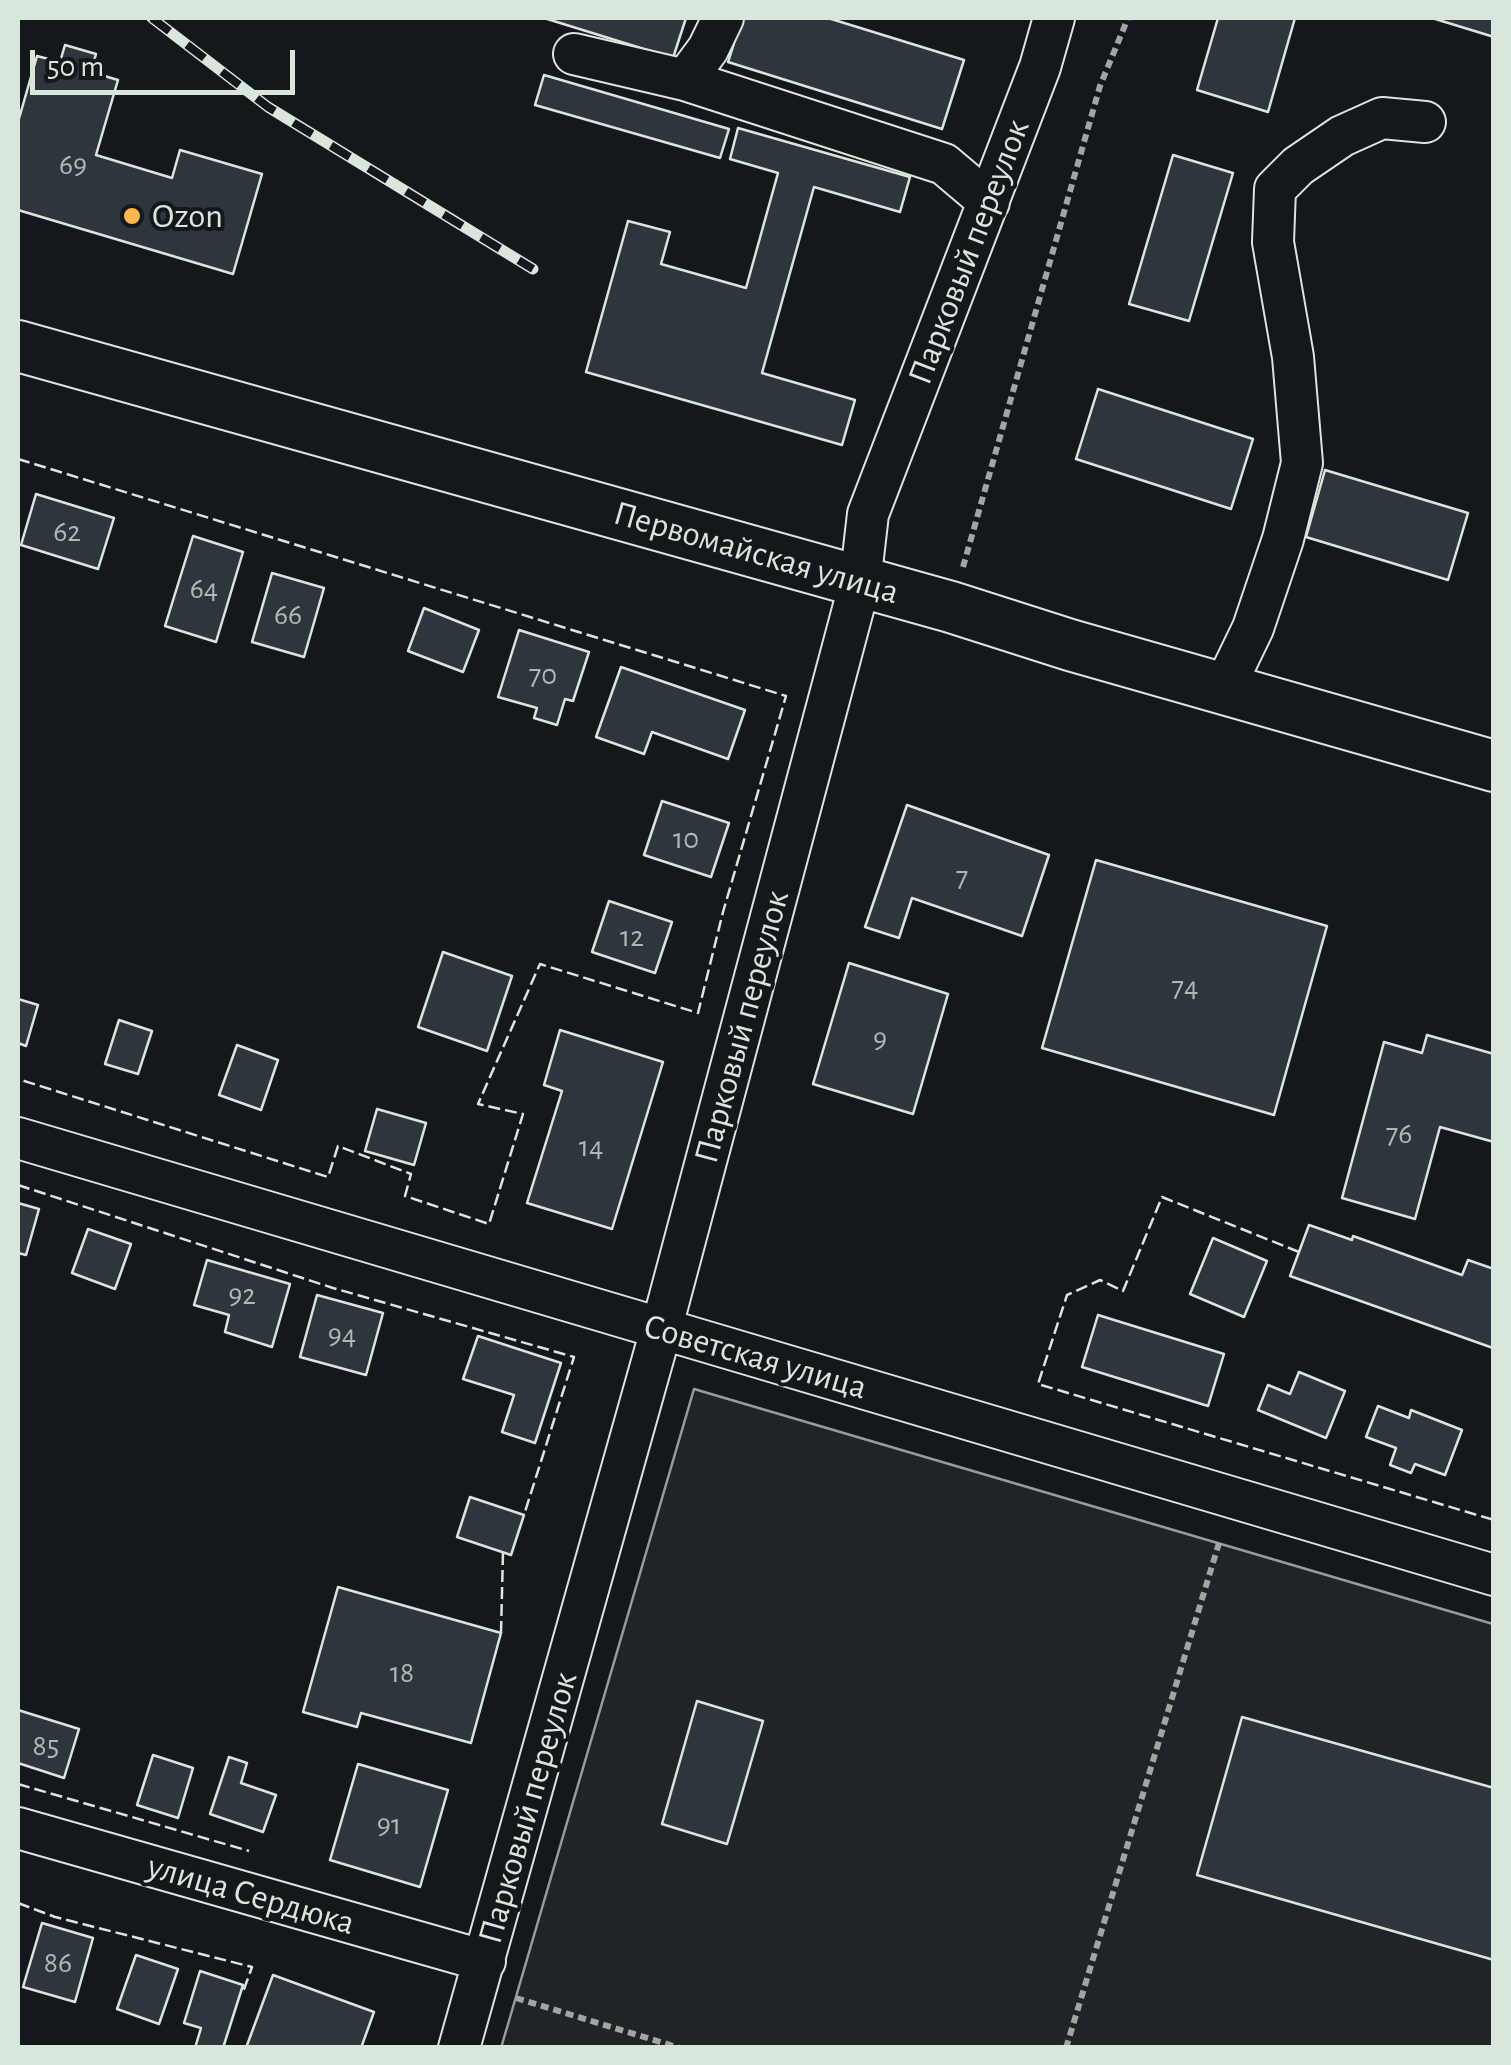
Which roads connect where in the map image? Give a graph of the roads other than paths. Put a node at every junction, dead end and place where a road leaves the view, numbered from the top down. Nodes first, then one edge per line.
1 (723, 18) edge
2 (1054, 18) edge
3 (574, 54) dead end
4 (685, 80) junction
5 (1425, 122) dead end
6 (988, 202) junction
7 (18, 346) edge
8 (860, 583) junction
9 (1224, 688) junction
10 (1494, 766) edge
11 (18, 1138) edge
12 (661, 1330) junction
13 (1494, 1575) edge
14 (18, 1828) edge
15 (485, 1961) junction
16 (459, 2048) edge

1 - 4 street
2 - 6 street, Парковый переулок
3 - 4 street
4 - 6 street
5 - 9 street
6 - 8 street, Парковый переулок
7 - 8 main road, Первомайская улица
8 - 9 main road, Первомайская улица
8 - 12 street, Парковый переулок
9 - 10 main road, Первомайская улица
11 - 12 street, Советская улица
12 - 13 street, Советская улица
12 - 15 street, Парковый переулок
14 - 15 street, улица Сердюка
15 - 16 street, Парковый переулок

